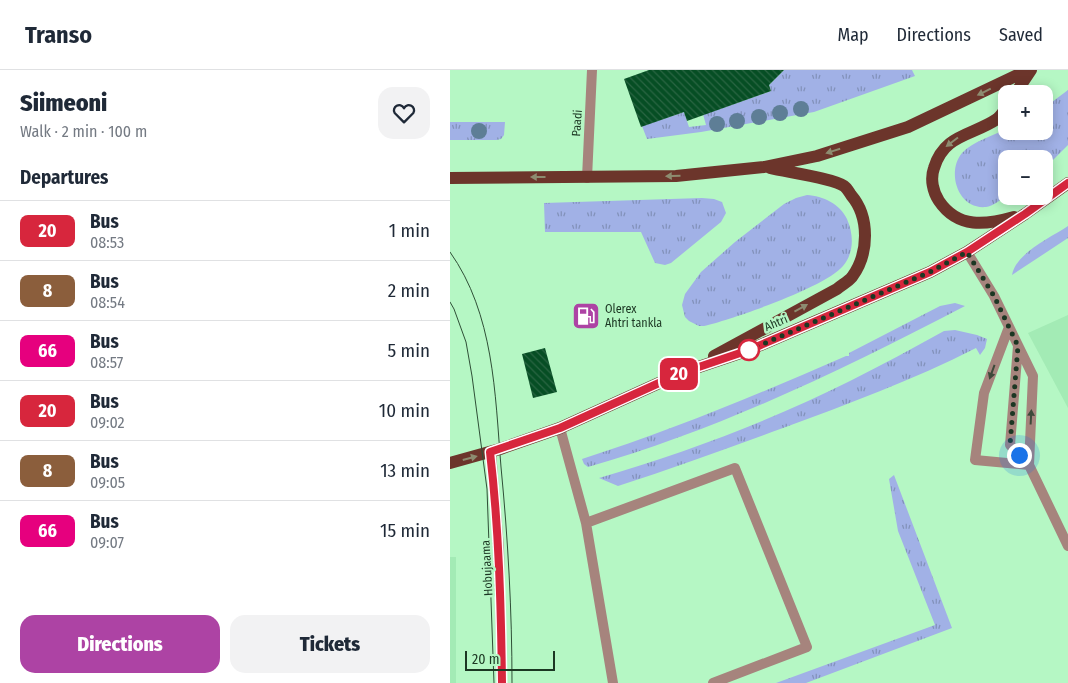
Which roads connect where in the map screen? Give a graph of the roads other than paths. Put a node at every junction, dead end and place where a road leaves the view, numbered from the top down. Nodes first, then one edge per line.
1 (592, 70) edge
2 (1029, 70) edge
3 (1020, 85) edge
4 (998, 118) edge
5 (764, 167) junction
6 (450, 178) edge
7 (587, 178) junction
8 (1068, 183) edge
9 (1025, 214) junction
10 (967, 252) junction
11 (1009, 327) junction
12 (1018, 346) junction
13 (681, 373) junction
14 (560, 428) junction
15 (490, 452) junction
16 (450, 463) edge
17 (1029, 465) junction
18 (586, 523) junction
19 (1068, 546) edge
20 (502, 683) edge
21 (614, 683) edge
22 (713, 683) edge

1 - 7 street, Paadi
2 - 3 main road
2 -> 5 main road
4 -> 9 main road
5 -> 7 main road
13 -> 5 main road
7 -> 6 main road
8 - 9 main road, Ahtri
9 - 10 main road, Ahtri
10 - 11 street
10 - 13 main road, Ahtri
11 - 12 street
11 -> 17 street
17 -> 12 street
12 - 17 street
13 - 14 main road, Ahtri
14 - 15 main road, Ahtri
14 - 18 street
16 -> 15 main road, Ahtri
15 - 20 street, Hobujaama
17 - 19 street
18 - 21 street
18 - 22 street

